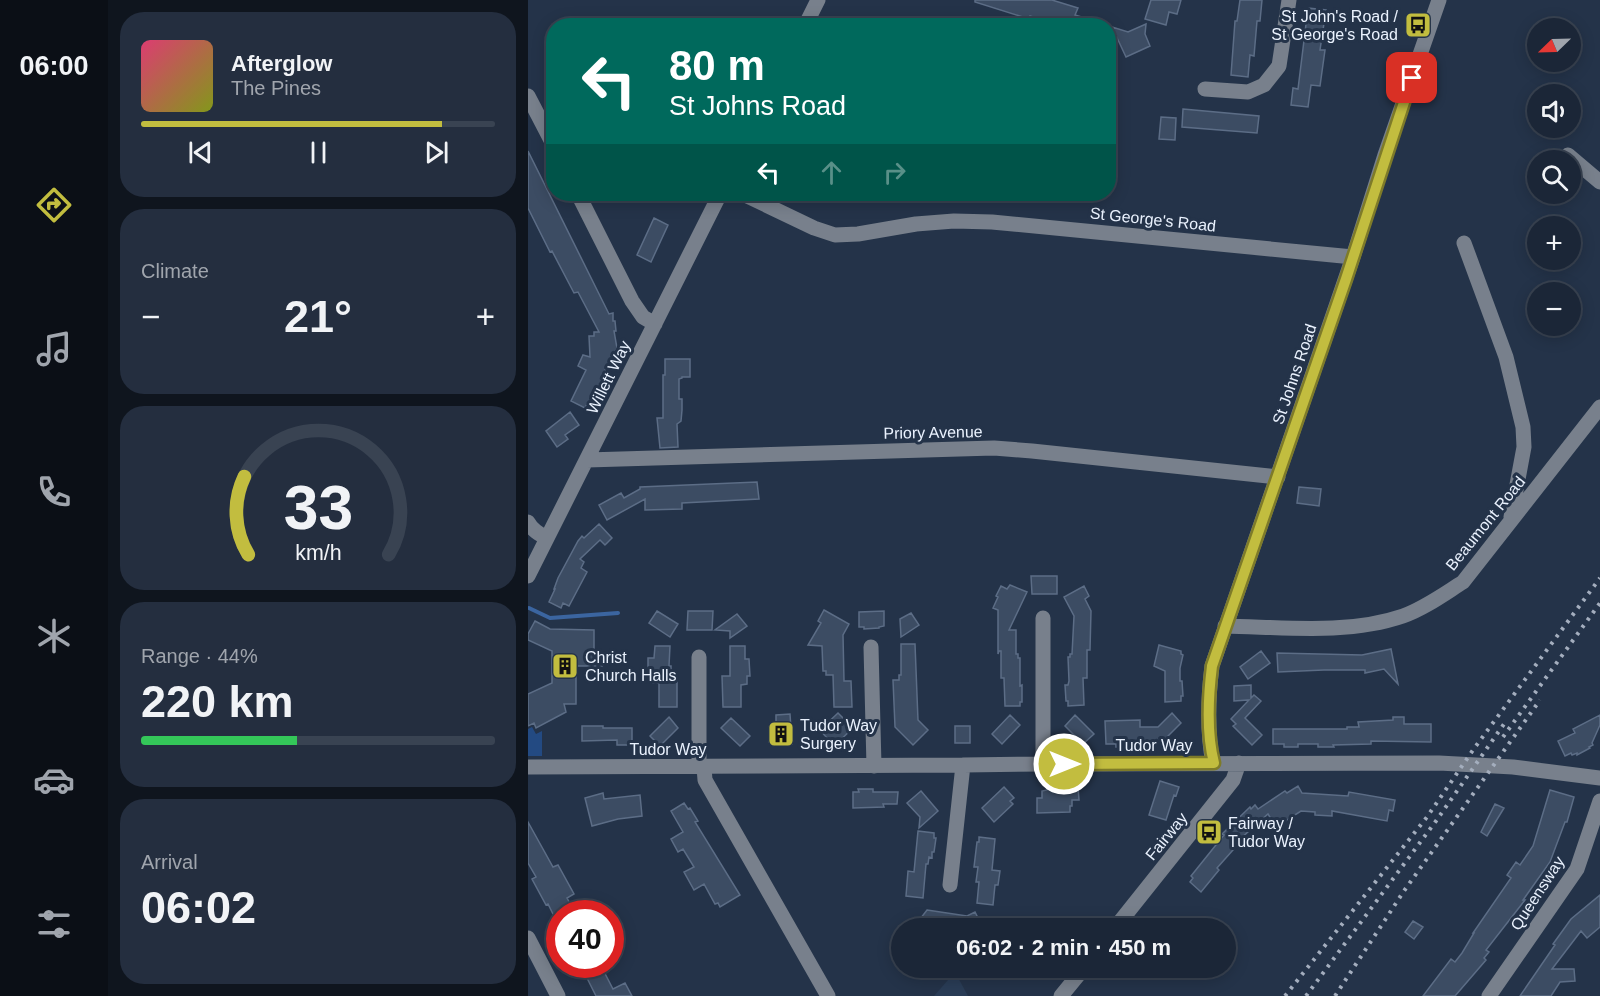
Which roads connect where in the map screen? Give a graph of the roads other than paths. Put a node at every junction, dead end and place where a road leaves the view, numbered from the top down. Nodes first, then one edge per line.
1 (818, 0) edge
2 (1289, 0) edge
3 (1439, 0) edge
4 (809, 18) edge
5 (1205, 89) dead end
6 (528, 96) edge
7 (546, 131) edge
8 (1581, 166) edge
9 (1600, 182) edge
10 (582, 201) edge
11 (716, 201) edge
12 (758, 201) edge
13 (1464, 243) dead end
14 (1353, 257) junction
15 (655, 324) junction
16 (1600, 407) edge
17 (587, 460) junction
18 (1278, 477) junction
19 (1510, 520) junction
20 (528, 522) edge
21 (547, 538) junction
22 (528, 576) edge
23 (1043, 618) dead end
24 (1225, 626) junction
25 (872, 647) dead end
26 (699, 657) dead end
27 (1214, 763) junction
28 (1239, 763) junction
29 (1043, 764) junction
30 (963, 765) junction
31 (874, 766) junction
32 (528, 767) edge
33 (702, 767) junction
34 (1600, 778) edge
35 (1600, 801) edge
36 (950, 885) dead end
37 (1123, 918) edge
38 (528, 938) edge
39 (1076, 978) edge
40 (558, 996) edge
41 (828, 996) edge
42 (1061, 996) edge
43 (1489, 996) edge

1 - 4 street
2 - 5 street
3 - 14 street, St Johns Road
6 - 7 street
8 - 9 street
10 - 15 street
11 - 15 street, Willett Way
12 - 14 street, St George's Road
13 - 19 street
14 - 18 street, St Johns Road
15 - 17 street, Willett Way
16 - 19 street, Beaumont Road
17 - 18 street, Priory Avenue
17 - 21 street, Willett Way
18 - 24 street, St Johns Road
19 - 24 street, Beaumont Road
20 - 21 street
21 - 22 street, Willett Way
23 - 29 street
24 - 27 street, St Johns Road
25 - 31 street
26 - 33 street
27 - 28 street, Tudor Way
27 - 29 street, Tudor Way
28 - 34 street, Tudor Way
28 - 37 street, Fairway
29 - 30 street, Tudor Way
30 - 31 street, Tudor Way
30 - 36 street
31 - 33 street, Tudor Way
32 - 33 street, Tudor Way
33 - 41 street
35 - 43 street, Queensway
38 - 40 street
39 - 42 street

